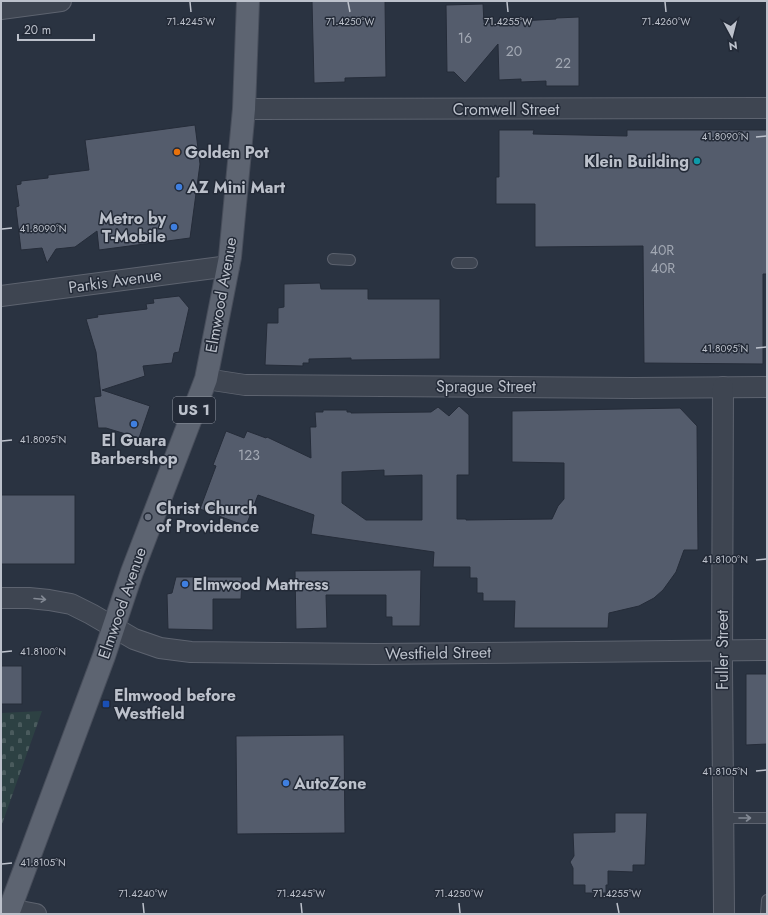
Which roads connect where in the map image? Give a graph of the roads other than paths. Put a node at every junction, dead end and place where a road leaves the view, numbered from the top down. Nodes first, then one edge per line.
1 (60, 1) edge
2 (248, 1) edge
3 (1, 9) edge
4 (767, 108) edge
5 (244, 109) junction
6 (333, 259) dead end
7 (350, 260) dead end
8 (457, 263) dead end
9 (472, 263) dead end
10 (229, 266) junction
11 (1, 296) edge
12 (206, 379) junction
13 (723, 387) junction
14 (767, 387) edge
15 (1, 598) edge
16 (113, 628) junction
17 (722, 650) junction
18 (767, 650) edge
19 (723, 818) junction
20 (767, 818) edge
21 (767, 900) edge
22 (9, 911) edge
23 (36, 914) edge
24 (724, 914) edge
25 (766, 914) edge

1 - 3 street
2 - 5 main road, Elmwood Avenue / US 1
4 - 5 street, Cromwell Street
5 - 10 main road, Elmwood Avenue / US 1
6 - 7 lane
8 - 9 lane
10 - 11 street, Parkis Avenue
10 - 12 main road, Elmwood Avenue / US 1
12 - 13 street, Sprague Street
12 - 16 main road, Elmwood Avenue / US 1
13 - 14 street, Sprague Street
13 - 17 street, Fuller Street
15 -> 16 street, Westfield Street
16 - 17 street, Westfield Street
16 - 22 main road, Elmwood Avenue / US 1
17 - 18 street, Westfield Street
17 - 19 street, Fuller Street
19 -> 20 lane
19 - 24 street, Fuller Street
21 - 25 lane
22 - 23 street

